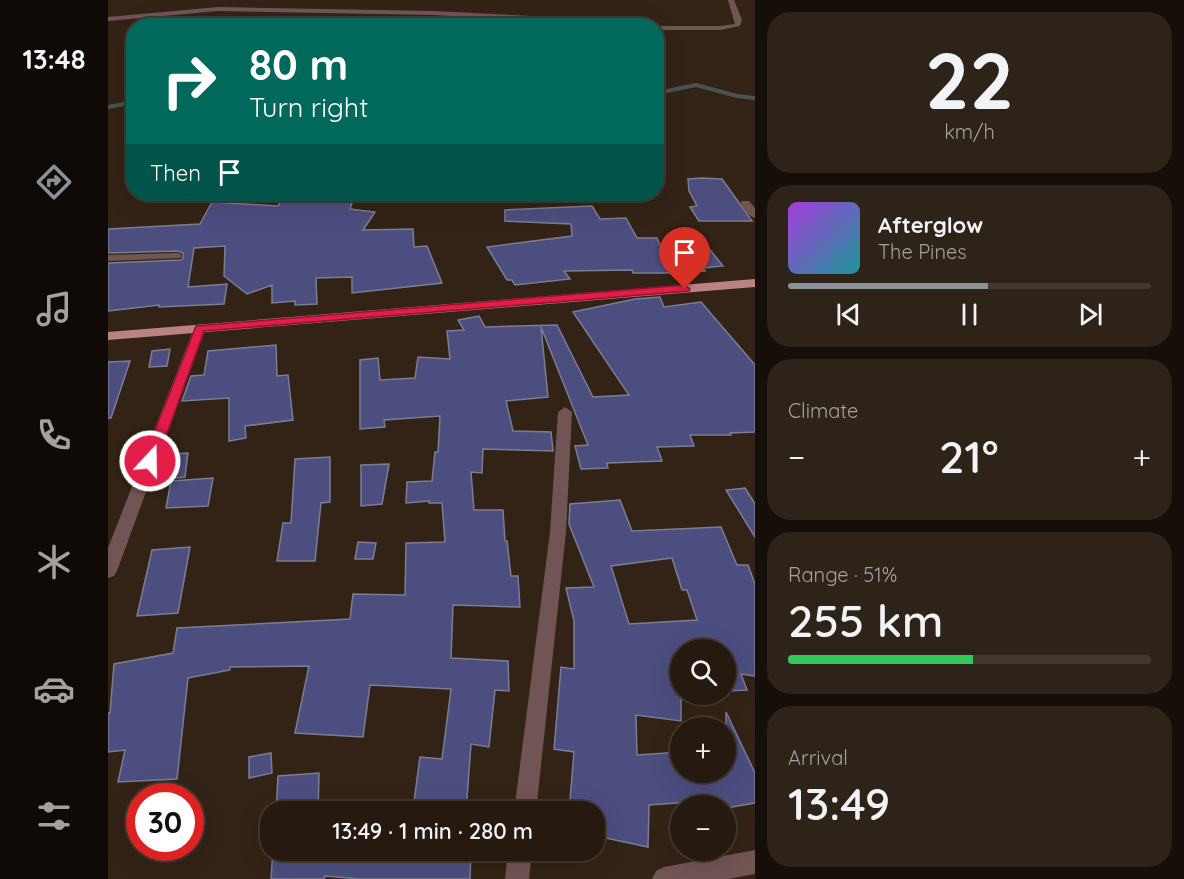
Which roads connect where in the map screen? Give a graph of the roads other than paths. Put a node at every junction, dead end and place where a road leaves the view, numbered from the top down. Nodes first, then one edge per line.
1 (731, 0) edge
2 (534, 18) edge
3 (108, 19) edge
4 (664, 28) edge
5 (745, 202) dead end
6 (755, 215) edge
7 (177, 256) dead end
8 (108, 258) edge
9 (755, 283) edge
10 (200, 328) junction
11 (108, 336) edge
12 (565, 412) dead end
13 (108, 571) edge
14 (526, 801) edge
15 (519, 861) edge
16 (755, 862) edge
17 (517, 879) edge
18 (664, 879) edge

1 - 4 street
2 - 3 street
5 - 6 street
7 - 8 street
9 - 10 main road
10 - 11 main road
10 - 13 street
12 - 14 street
15 - 17 street
16 - 18 street

